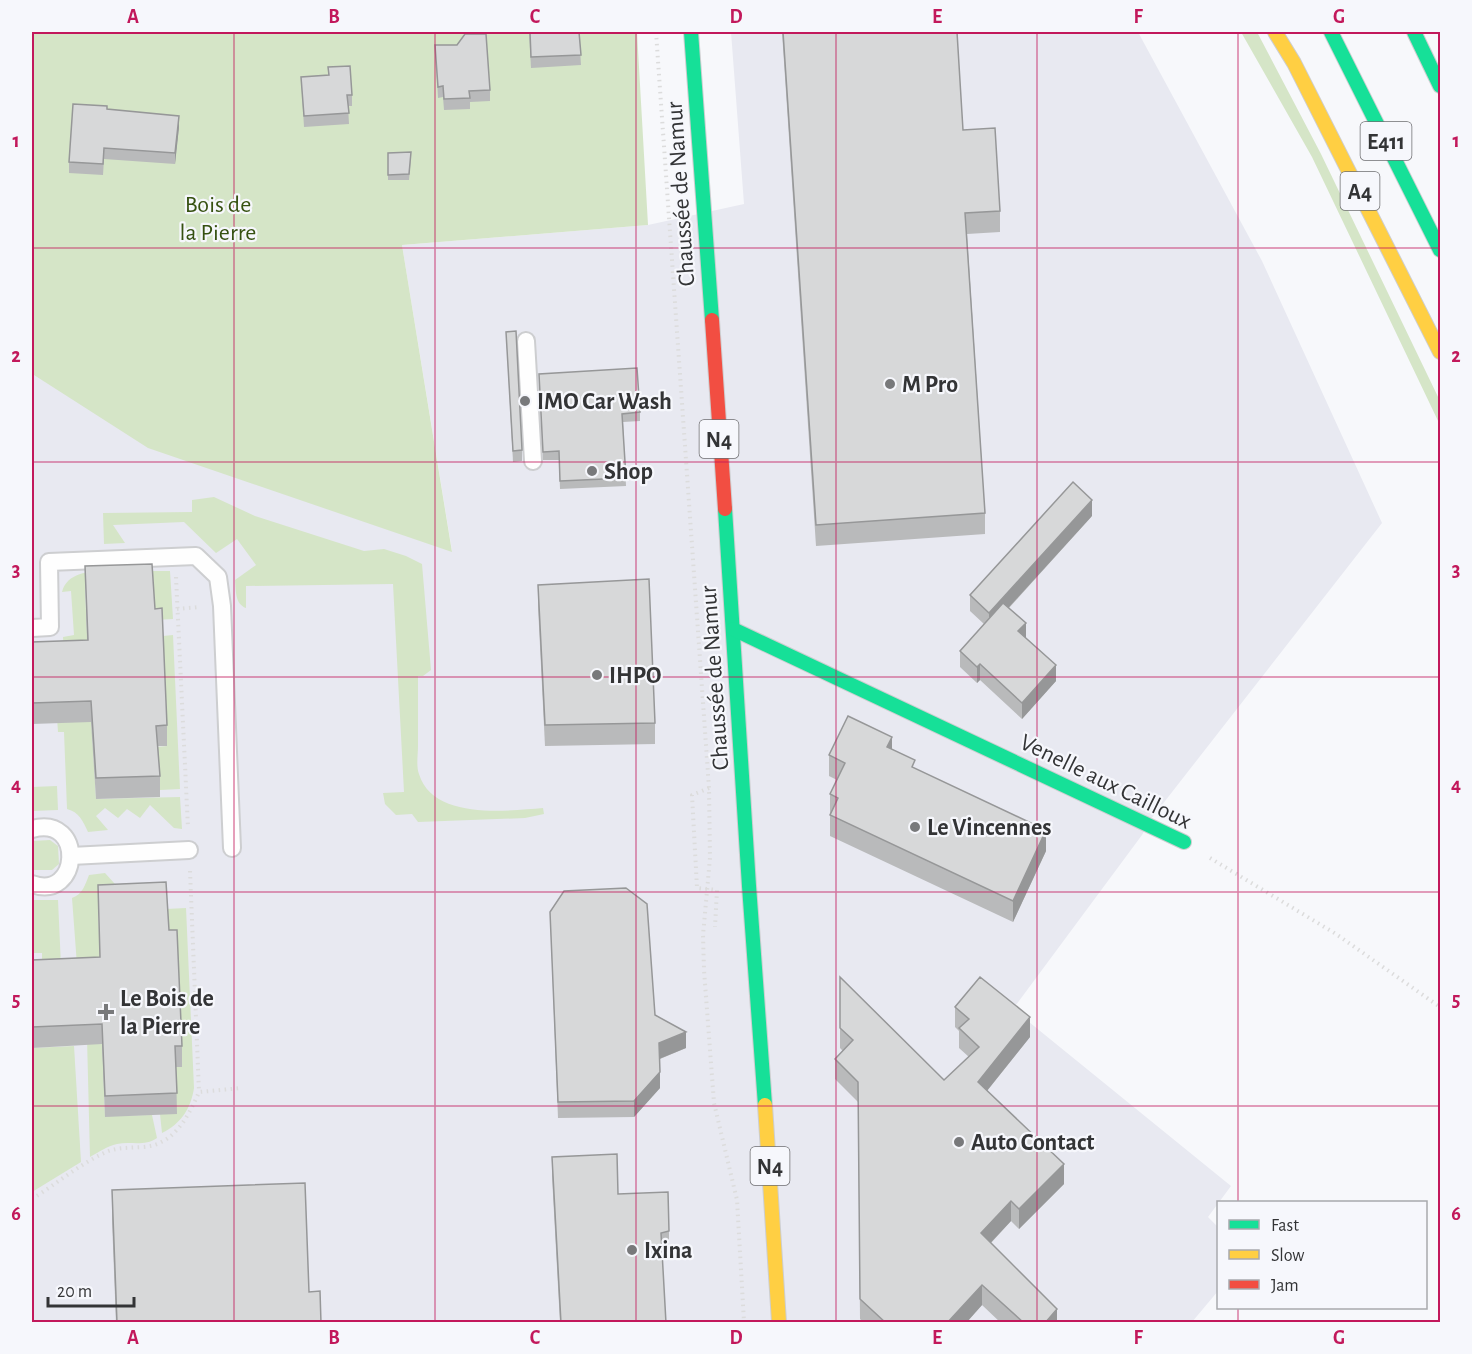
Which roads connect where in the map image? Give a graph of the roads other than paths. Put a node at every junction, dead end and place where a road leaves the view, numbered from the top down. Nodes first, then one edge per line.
1 (691, 32) edge
2 (1275, 32) edge
3 (1331, 32) edge
4 (1414, 32) edge
5 (1440, 86) edge
6 (1440, 250) edge
7 (525, 341) dead end
8 (1440, 352) edge
9 (533, 460) dead end
10 (32, 628) edge
11 (733, 629) junction
12 (32, 829) edge
13 (1184, 842) road end
14 (232, 848) dead end
15 (189, 850) road end
16 (71, 856) junction
17 (32, 884) edge
18 (779, 1323) edge

1 - 11 main road, Chaussée de Namur / N4
2 - 8 main road, A4
3 - 6 main road, E411
4 - 5 main road
7 - 9 lane
10 - 14 lane
11 - 13 main road, Venelle aux Cailloux
11 - 18 main road, Chaussée de Namur / N4
12 - 16 lane
15 - 16 lane
16 - 17 lane

